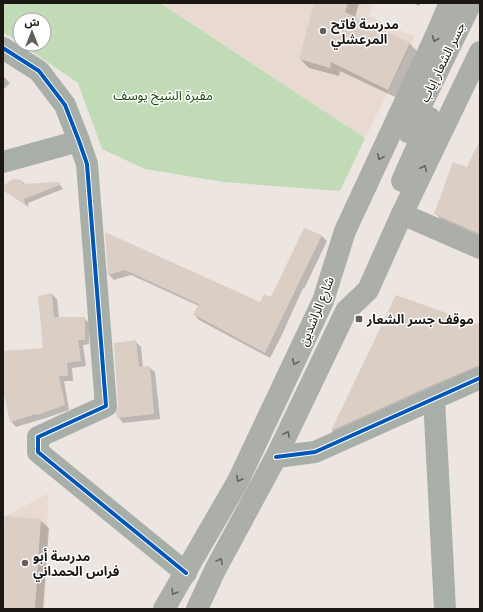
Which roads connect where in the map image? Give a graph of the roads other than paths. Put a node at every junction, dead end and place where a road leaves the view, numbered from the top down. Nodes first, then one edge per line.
1 (450, 3) edge
2 (471, 3) edge
3 (480, 16) edge
4 (3, 48) edge
5 (480, 52) edge
6 (418, 126) junction
7 (79, 141) junction
8 (3, 162) edge
9 (402, 214) junction
10 (480, 248) edge
11 (323, 301) junction
12 (346, 311) junction
13 (480, 378) edge
14 (434, 398) junction
15 (276, 457) junction
16 (186, 573) junction
17 (164, 609) edge
18 (197, 609) edge
19 (445, 609) edge

1 -> 11 main road, شارع الراشدين
2 - 6 main road, جسر الشعار إياب
3 - 6 main road
4 - 7 street
9 -> 5 main road, شارع الراشدين
6 - 11 main road
6 - 12 main road
7 - 8 street
7 - 16 street
9 - 10 main road
9 - 12 main road, شارع الراشدين
11 -> 16 main road, شارع الراشدين
15 -> 12 main road, شارع الراشدين
13 - 14 street
14 - 15 street
14 - 19 street
18 -> 15 main road, شارع الراشدين
16 -> 17 main road, شارع الراشدين

